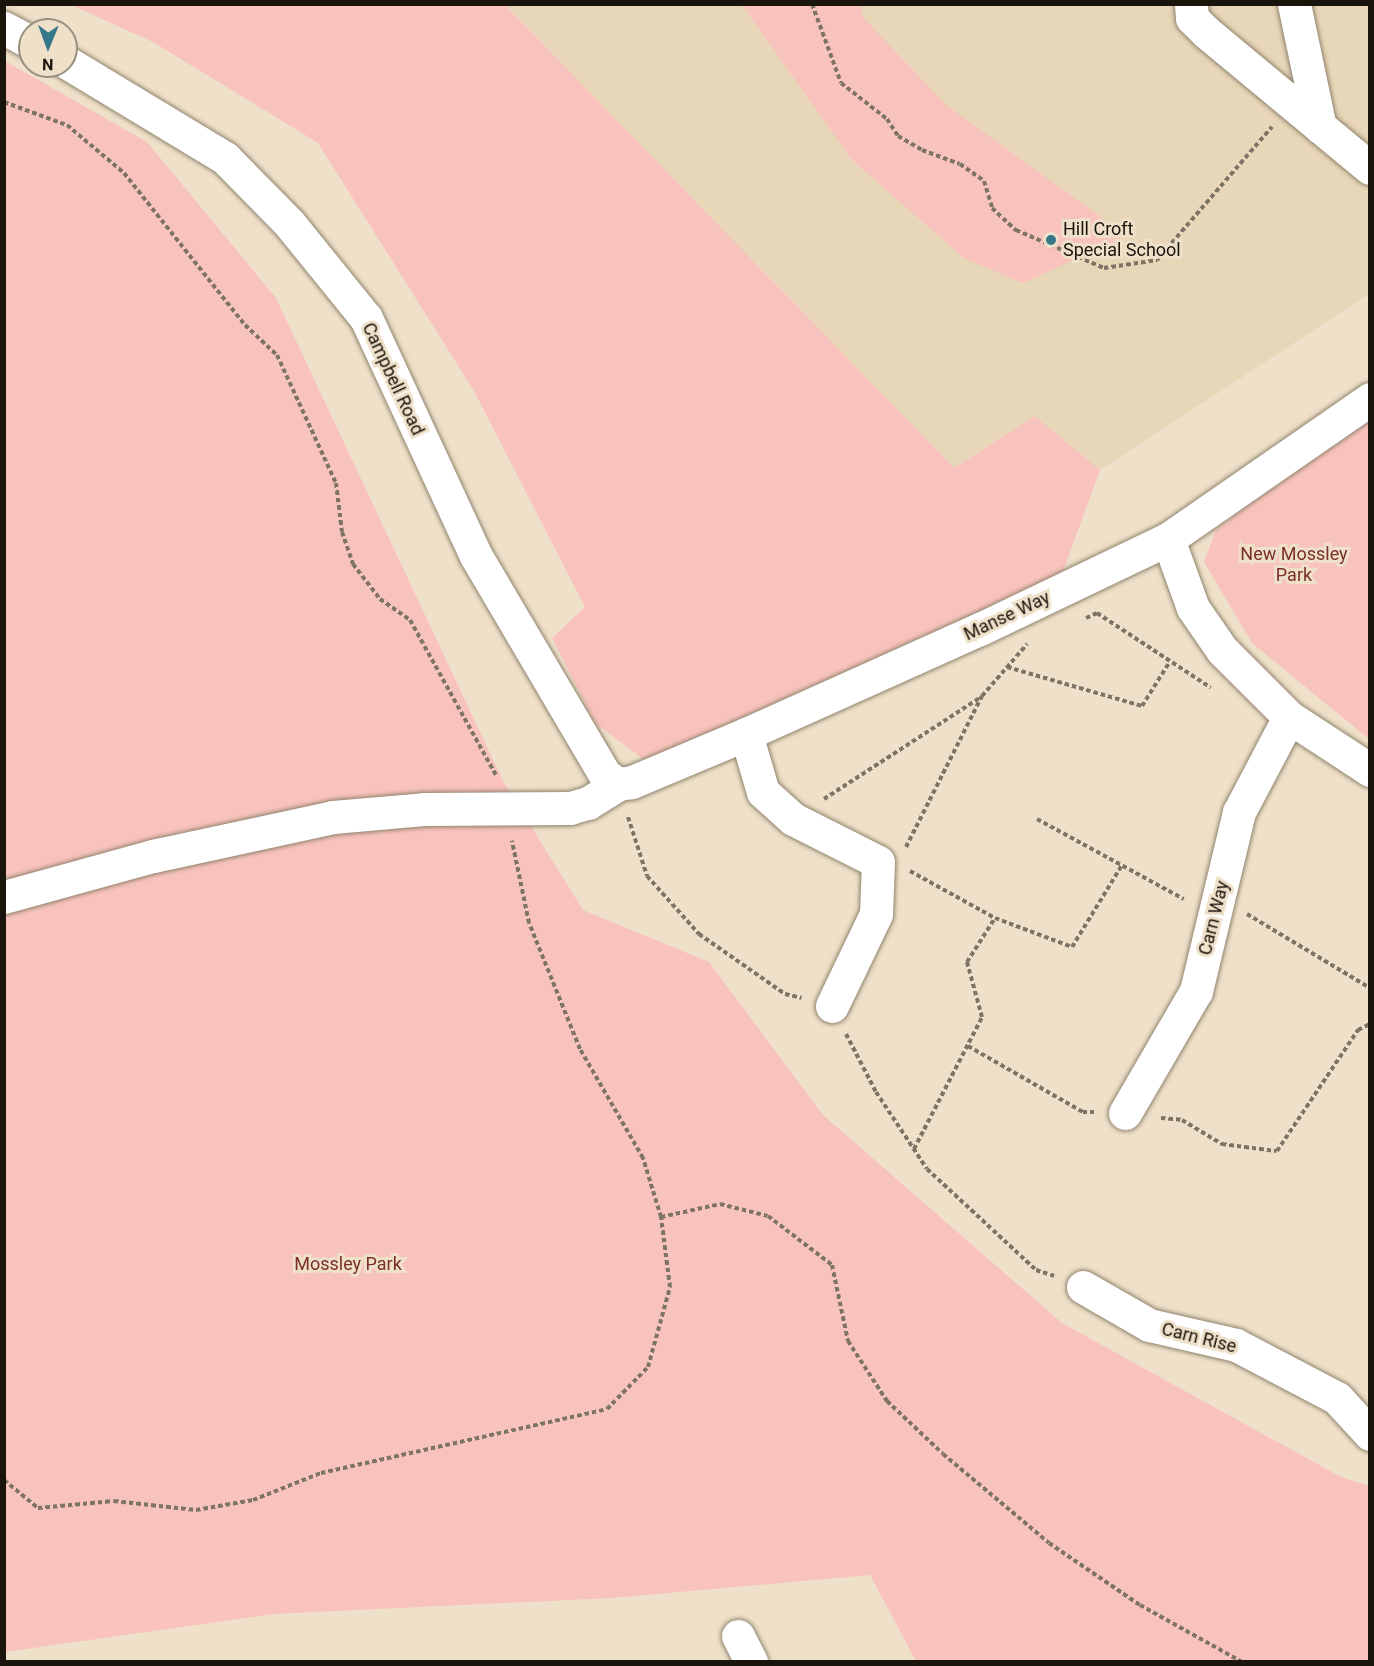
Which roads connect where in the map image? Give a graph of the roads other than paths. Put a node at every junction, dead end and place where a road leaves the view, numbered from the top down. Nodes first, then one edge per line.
1 (1191, 4) edge
2 (1294, 4) edge
3 (4, 28) edge
4 (18, 36) edge
5 (78, 69) edge
6 (1320, 127) junction
7 (1370, 168) edge
8 (1370, 399) edge
9 (1168, 539) junction
10 (1289, 717) junction
11 (746, 734) junction
12 (1370, 770) edge
13 (618, 784) junction
14 (4, 897) edge
15 (832, 1006) road end
16 (1125, 1113) road end
17 (1083, 1287) road end
18 (1370, 1434) edge

1 - 6 street
2 - 6 street
3 - 4 street
5 - 13 street, Campbell Road
6 - 7 street
8 - 9 street, Manse Way
9 - 10 street
9 - 11 street, Manse Way
10 - 12 street
10 - 16 street, Carn Way
11 - 13 street, Manse Way
11 - 15 street
13 - 14 street, Manse Way
17 - 18 street, Carn Rise

